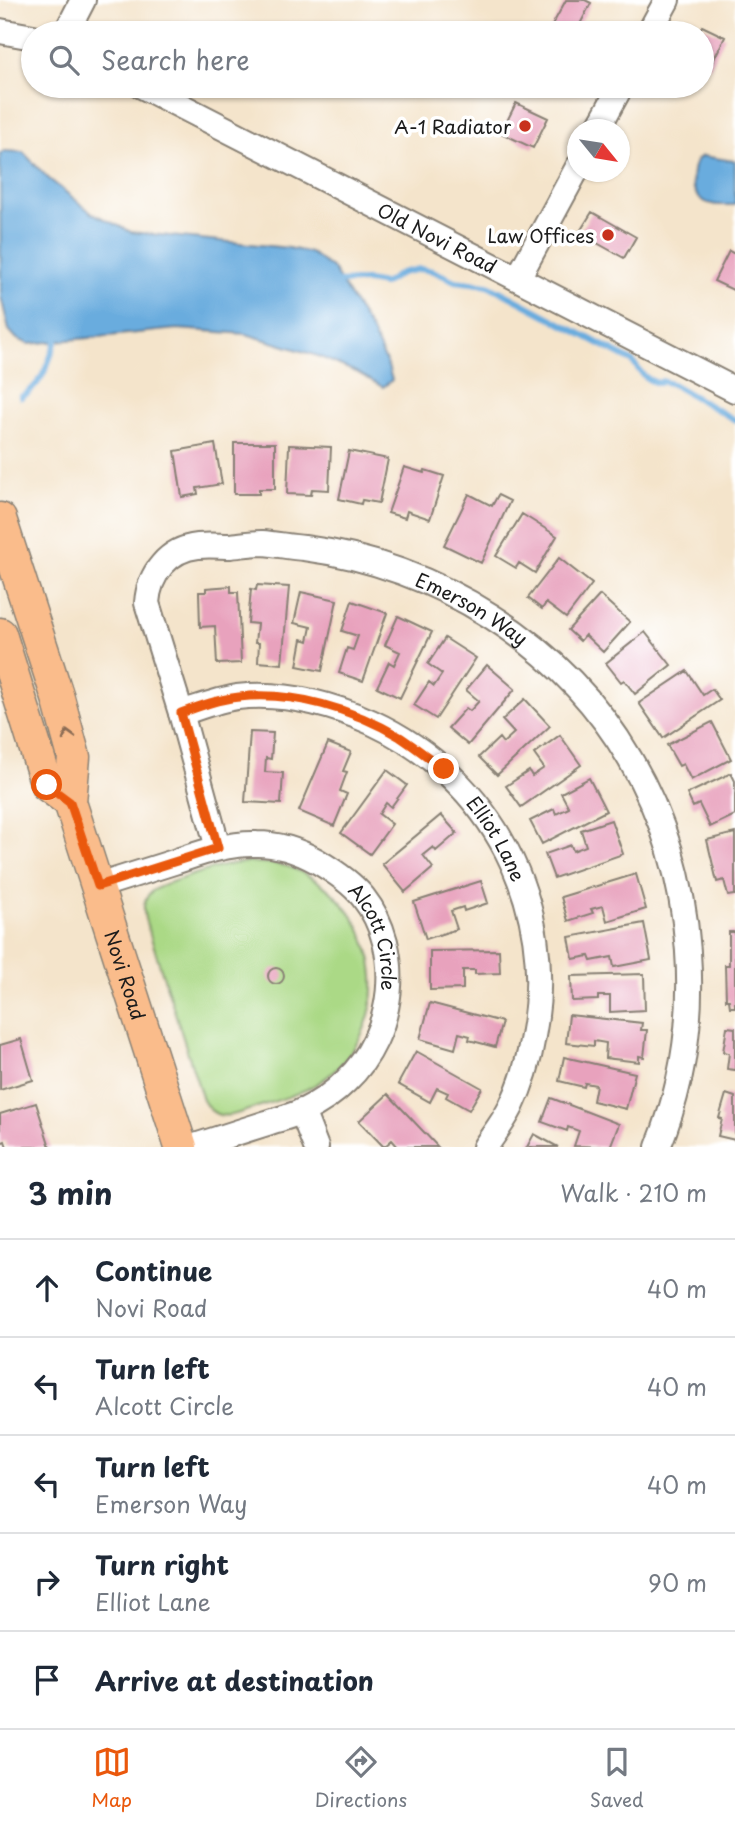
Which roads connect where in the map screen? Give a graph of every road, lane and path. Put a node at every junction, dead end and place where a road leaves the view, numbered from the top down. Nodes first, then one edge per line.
1 (83, 0) edge
2 (667, 0) edge
3 (72, 21) edge
4 (656, 21) edge
5 (0, 31) edge
6 (21, 35) edge
7 (166, 98) edge
8 (614, 98) edge
9 (603, 119) edge
10 (570, 182) edge
11 (518, 278) junction
12 (735, 390) edge
13 (0, 519) edge
14 (0, 634) edge
15 (181, 713) junction
16 (70, 802) junction
17 (218, 848) junction
18 (98, 886) junction
19 (302, 1111) junction
20 (181, 1147) edge
21 (192, 1147) edge
22 (316, 1147) edge
23 (485, 1147) edge
24 (658, 1147) edge

1 - 3 street
2 - 4 street
5 - 6 street
7 - 11 street, Old Novi Road
8 - 9 street
10 - 11 street
11 - 12 street, Old Novi Road
16 -> 13 main road, Novi Road
14 - 16 main road, Novi Road
15 - 17 street, Emerson Way
15 - 23 street, Elliot Lane
15 - 24 street, Emerson Way
16 - 18 main road, Novi Road
17 - 18 street, Alcott Circle
17 - 19 street, Alcott Circle
18 - 20 main road, Novi Road
19 - 21 street, Alcott Circle
19 - 22 street

